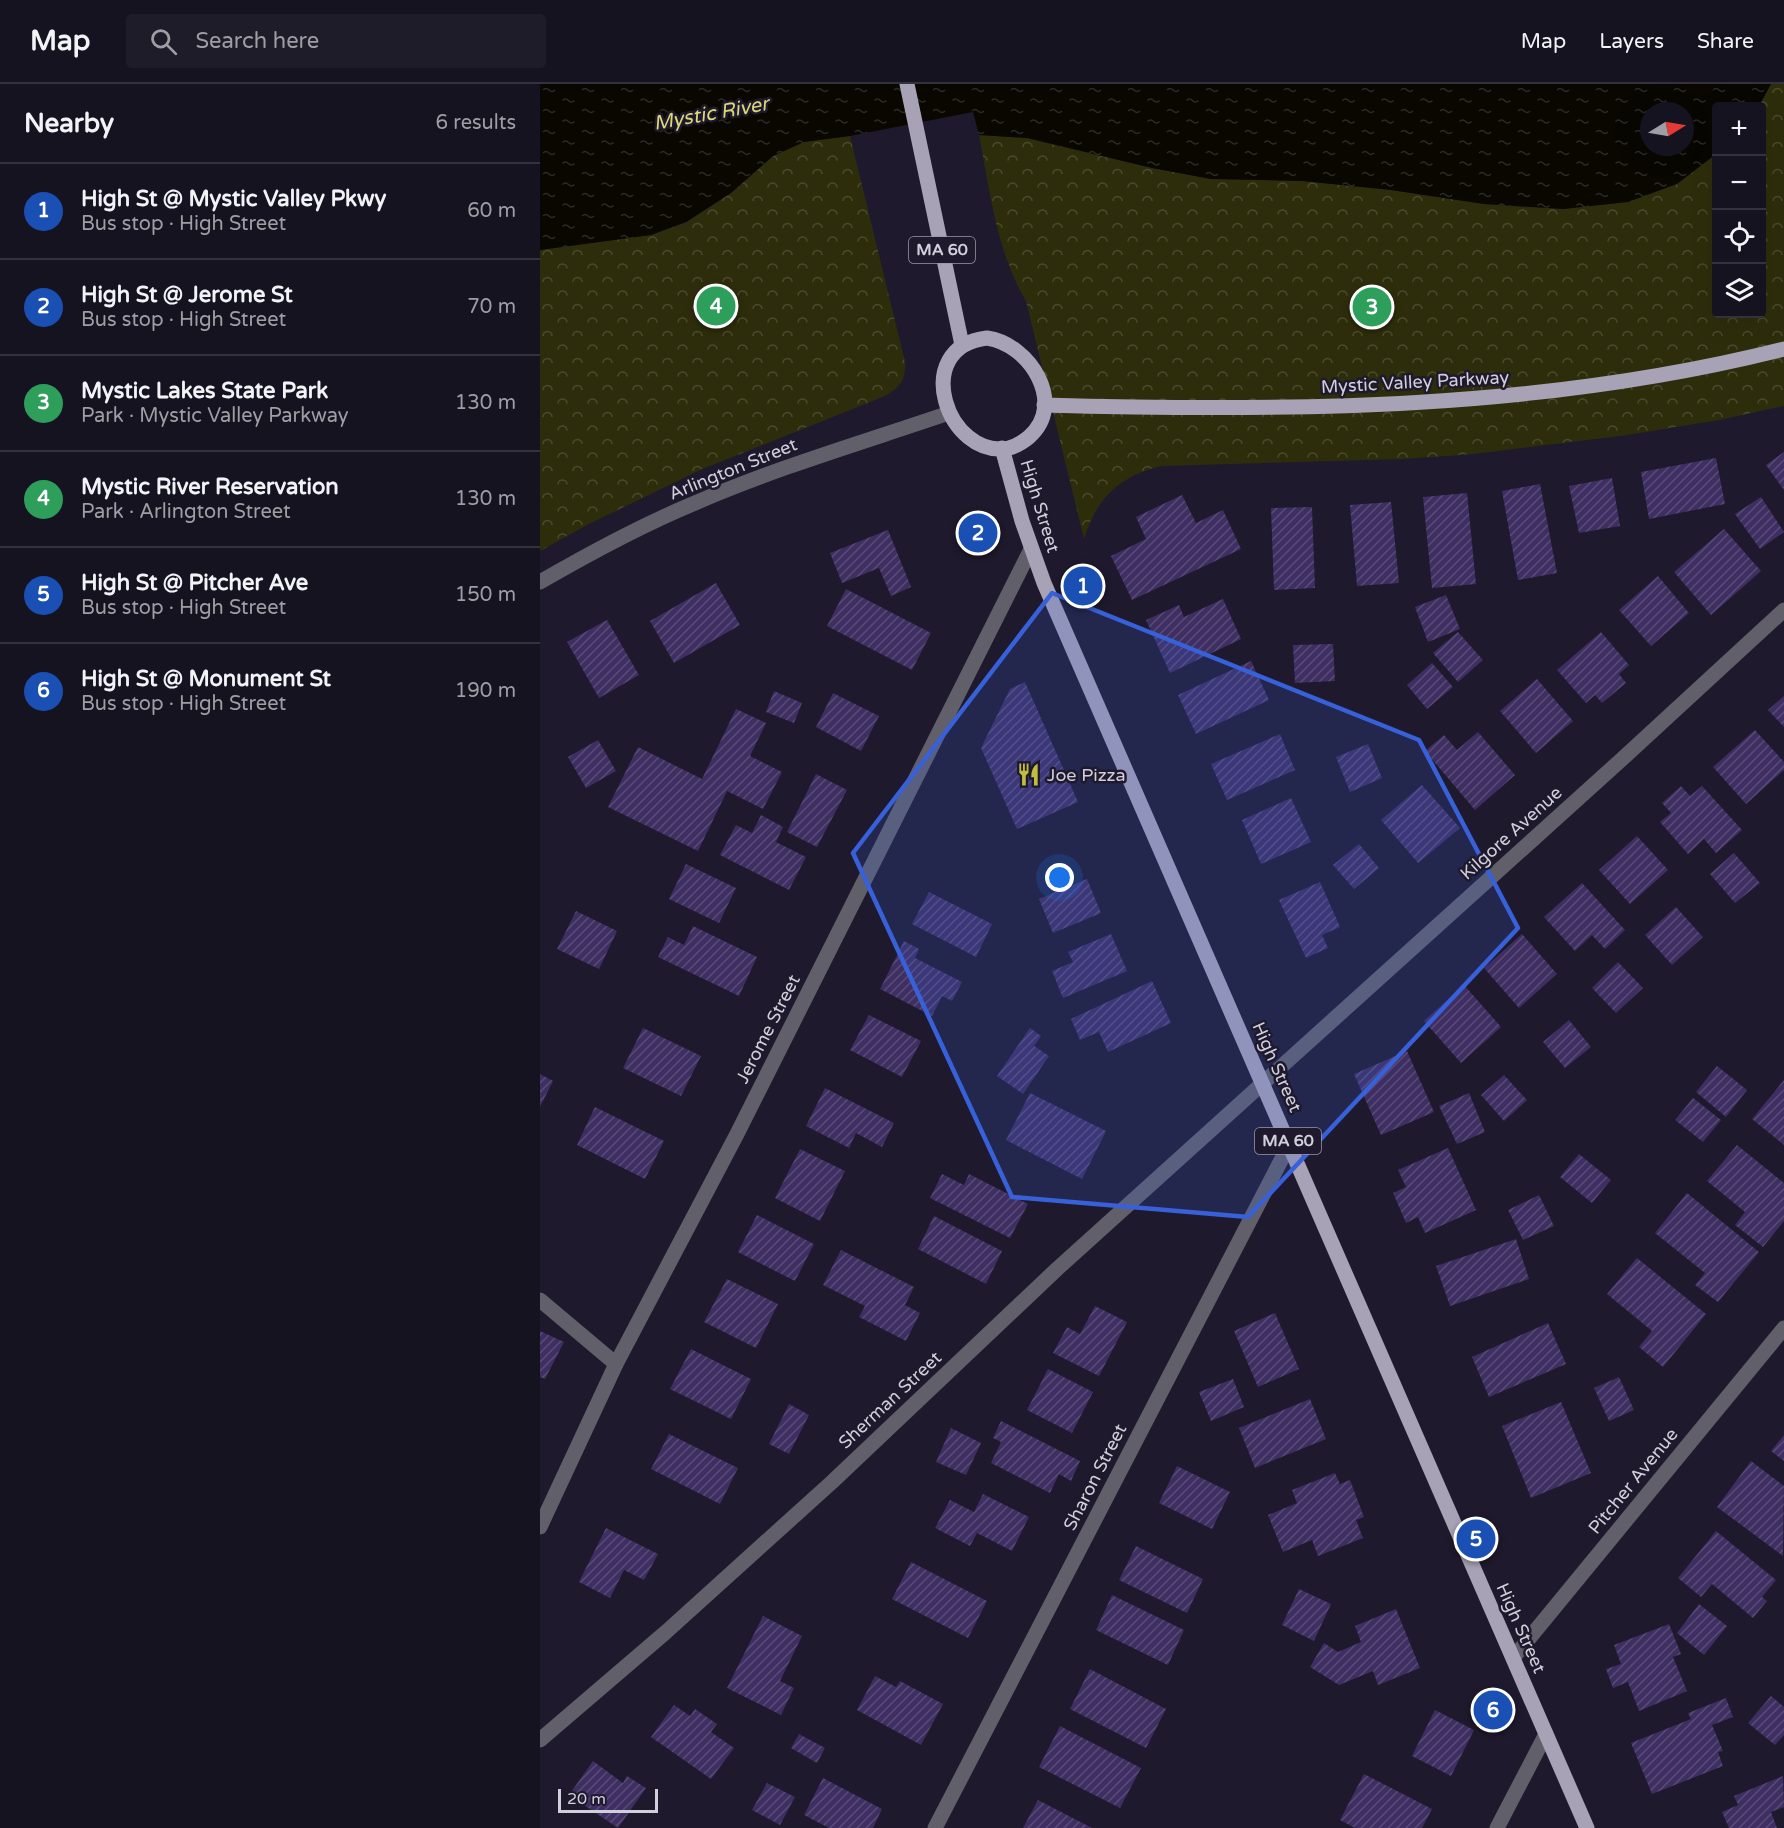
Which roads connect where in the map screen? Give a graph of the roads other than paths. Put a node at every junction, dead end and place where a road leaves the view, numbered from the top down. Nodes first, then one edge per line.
1 (907, 84) edge
2 (962, 345) junction
3 (1784, 349) edge
4 (1044, 405) junction
5 (949, 412) junction
6 (1002, 448) junction
7 (1031, 549) junction
8 (540, 582) edge
9 (1784, 610) edge
10 (1263, 1084) junction
11 (1289, 1145) junction
12 (540, 1300) edge
13 (1784, 1328) edge
14 (616, 1364) junction
15 (540, 1527) edge
16 (1513, 1658) junction
17 (1546, 1734) junction
18 (540, 1740) edge
19 (935, 1828) edge
20 (1497, 1828) edge
21 (1587, 1828) edge

1 - 2 main road, MA 60
2 - 4 main road
2 - 5 main road
3 - 4 main road, Mystic Valley Parkway
4 - 6 main road
5 - 6 main road
5 - 8 street, Arlington Street
6 - 7 main road, High Street / MA 60
7 - 10 main road, High Street / MA 60
7 - 14 street, Jerome Street
9 - 10 street, Kilgore Avenue
10 - 11 main road, High Street / MA 60
10 - 18 street, Sherman Street
11 - 16 main road, High Street / MA 60
11 - 19 street, Sharon Street
12 - 14 street
13 - 16 street, Pitcher Avenue
14 - 15 street, Jerome Street
16 - 17 main road, High Street / MA 60
17 - 20 street
17 - 21 main road, High Street / MA 60

